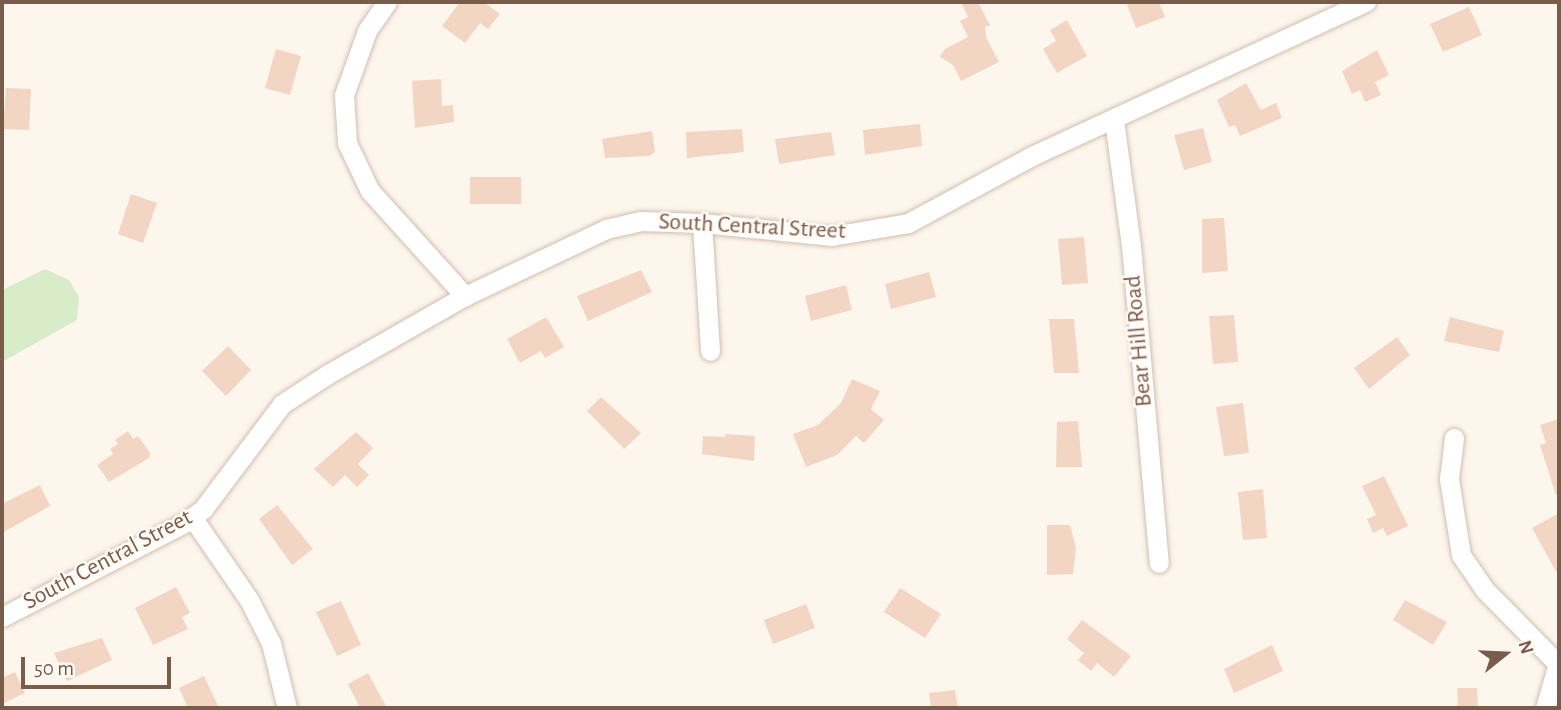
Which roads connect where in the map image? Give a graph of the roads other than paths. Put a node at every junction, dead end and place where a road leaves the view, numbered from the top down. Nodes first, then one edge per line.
1 (387, 2) edge
2 (1366, 2) edge
3 (1114, 120) junction
4 (702, 223) junction
5 (465, 296) junction
6 (710, 351) dead end
7 (1454, 438) dead end
8 (192, 517) junction
9 (1159, 563) dead end
10 (2, 617) edge
11 (1558, 662) edge
12 (287, 708) edge
13 (1545, 708) edge

1 - 5 street
2 - 3 street, South Central Street
3 - 4 street, South Central Street
3 - 9 street, Bear Hill Road
4 - 5 street, South Central Street
4 - 6 street
5 - 8 street, South Central Street
7 - 11 street
8 - 10 street, South Central Street
8 - 12 street
11 - 13 street

